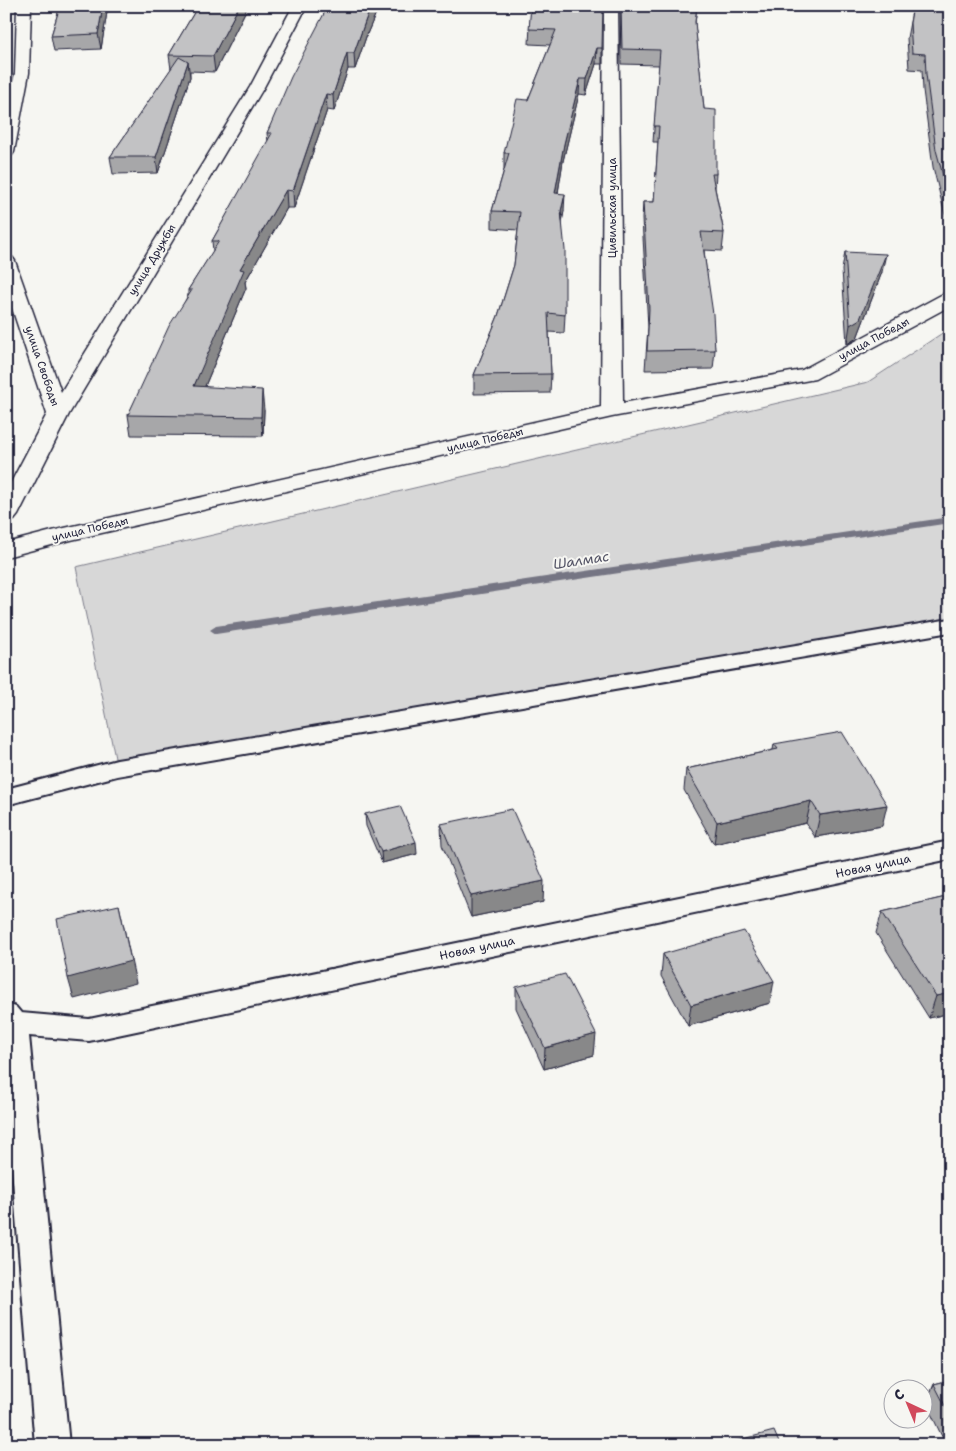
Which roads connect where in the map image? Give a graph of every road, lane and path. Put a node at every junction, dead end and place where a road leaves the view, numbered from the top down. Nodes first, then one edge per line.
1 (24, 6) edge
2 (300, 6) edge
3 (611, 6) edge
4 (6, 152) edge
5 (6, 260) edge
6 (950, 298) edge
7 (612, 411) junction
8 (58, 414) junction
9 (6, 515) edge
10 (6, 550) edge
11 (950, 625) edge
12 (6, 797) edge
13 (950, 850) edge
14 (9, 1023) edge
15 (52, 1445) edge

1 - 4 street
2 - 8 street, улица Дружбы
3 - 7 street, Цивильская улица
5 - 8 street, улица Свободы
6 - 7 street, улица Победы
7 - 10 street, улица Победы
8 - 9 street, улица Дружбы
11 - 12 lane
13 - 14 lane, Новая улица
14 - 15 lane

